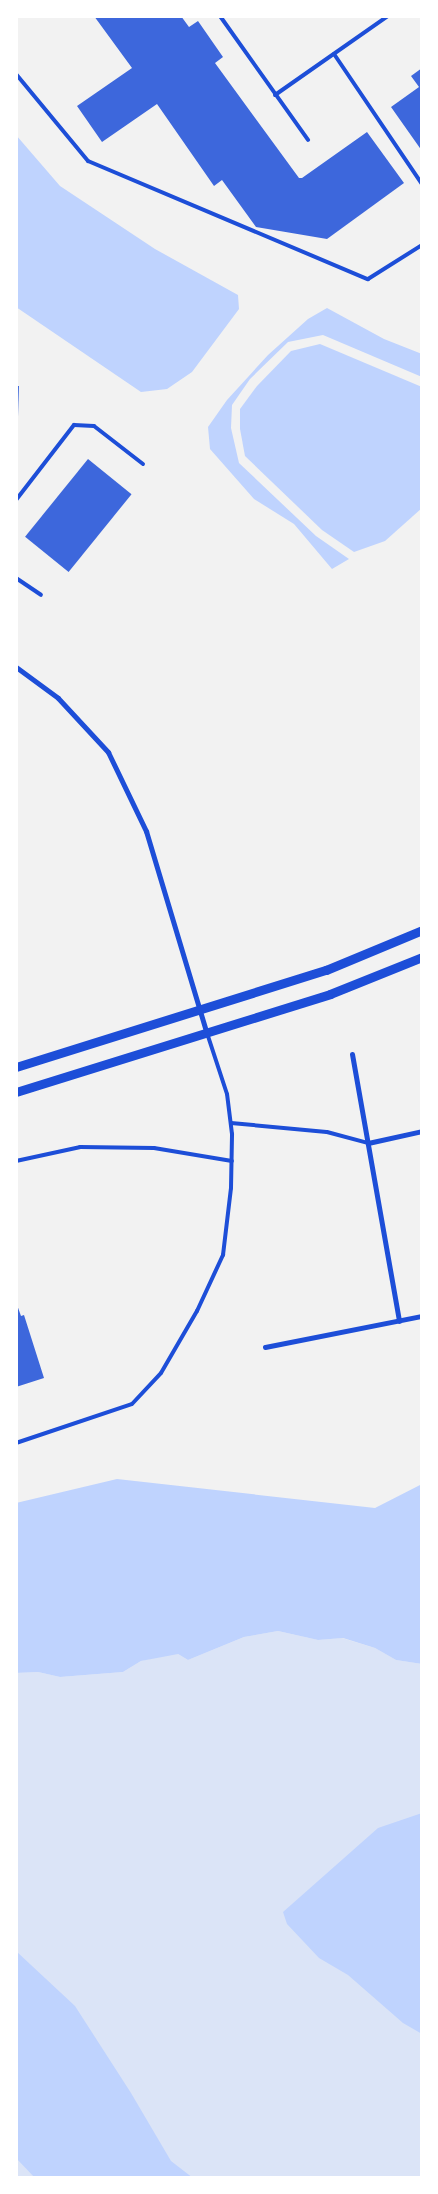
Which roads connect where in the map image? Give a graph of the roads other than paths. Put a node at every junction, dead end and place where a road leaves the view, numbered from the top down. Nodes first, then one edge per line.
1 (220, 16) edge
2 (388, 16) edge
3 (334, 54) junction
4 (16, 74) edge
5 (276, 94) junction
6 (308, 140) dead end
7 (422, 184) edge
8 (422, 245) edge
9 (142, 464) dead end
10 (16, 500) edge
11 (16, 578) edge
12 (40, 595) dead end
13 (16, 667) edge
14 (422, 930) edge
15 (422, 957) edge
16 (199, 1011) junction
17 (206, 1031) junction
18 (352, 1054) dead end
19 (16, 1067) edge
20 (16, 1092) edge
21 (230, 1123) junction
22 (422, 1131) edge
23 (368, 1143) junction
24 (16, 1161) edge
25 (232, 1162) junction
26 (422, 1316) edge
27 (399, 1321) junction
28 (265, 1347) dead end
29 (16, 1443) edge

1 - 5 lane
2 - 3 lane
3 - 5 lane
3 - 7 lane
4 - 8 lane
5 - 6 lane
9 - 10 lane
11 - 12 lane
13 - 16 street
14 - 16 street
15 - 17 street
16 - 17 street
16 - 19 street
17 - 20 street
17 - 21 lane
18 - 23 street
21 - 23 lane
21 - 25 lane
22 - 23 street
23 - 27 street
24 - 25 lane
25 - 29 lane
26 - 27 street
27 - 28 street

